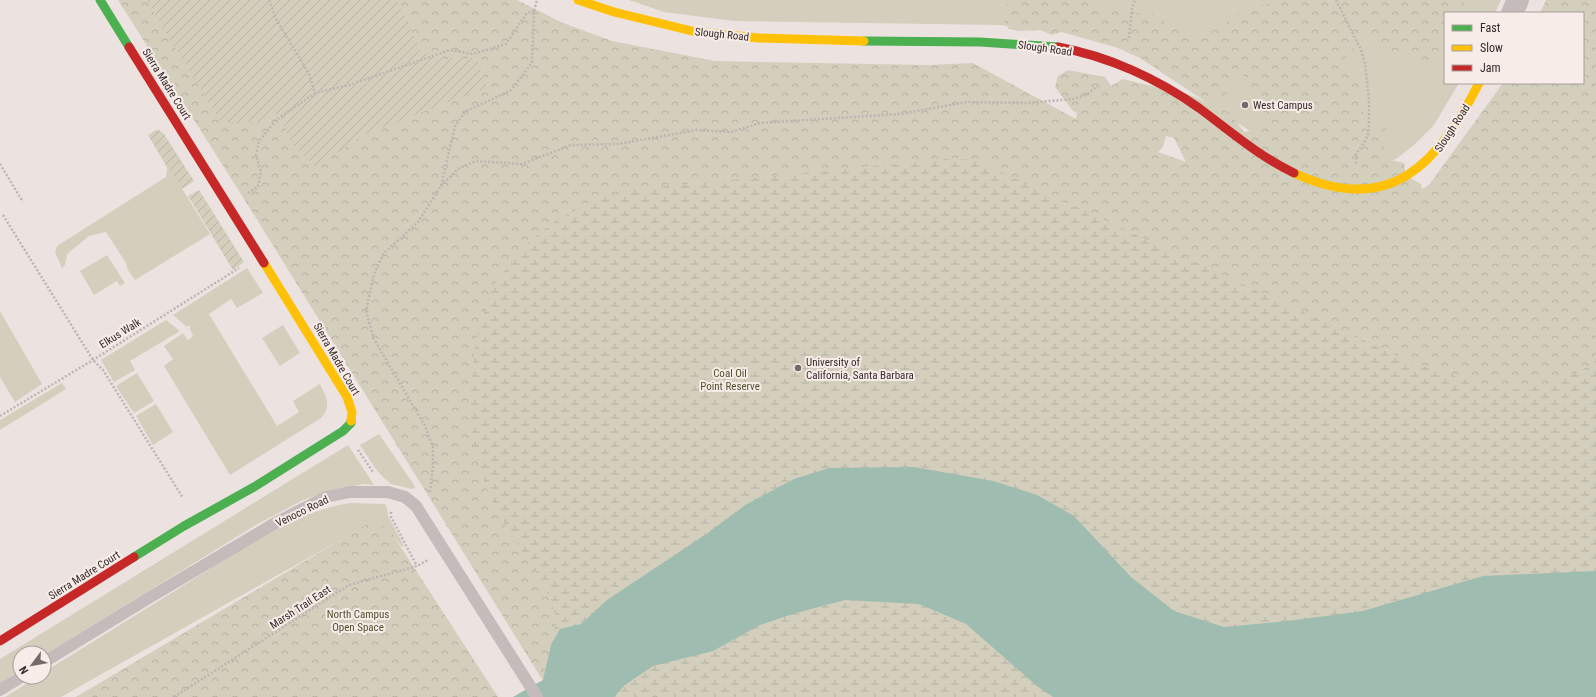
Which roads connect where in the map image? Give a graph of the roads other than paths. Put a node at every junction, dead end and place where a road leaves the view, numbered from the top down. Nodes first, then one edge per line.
1 (100, 0) edge
2 (578, 0) edge
3 (1518, 0) edge
4 (1512, 12) edge
5 (1478, 84) edge
6 (0, 641) edge
7 (52, 657) edge
8 (12, 683) edge
9 (0, 690) edge
10 (537, 697) edge

1 - 6 street, Sierra Madre Court
2 - 5 street, Slough Road
3 - 4 street
7 - 10 lane, Venoco Road
8 - 9 lane

